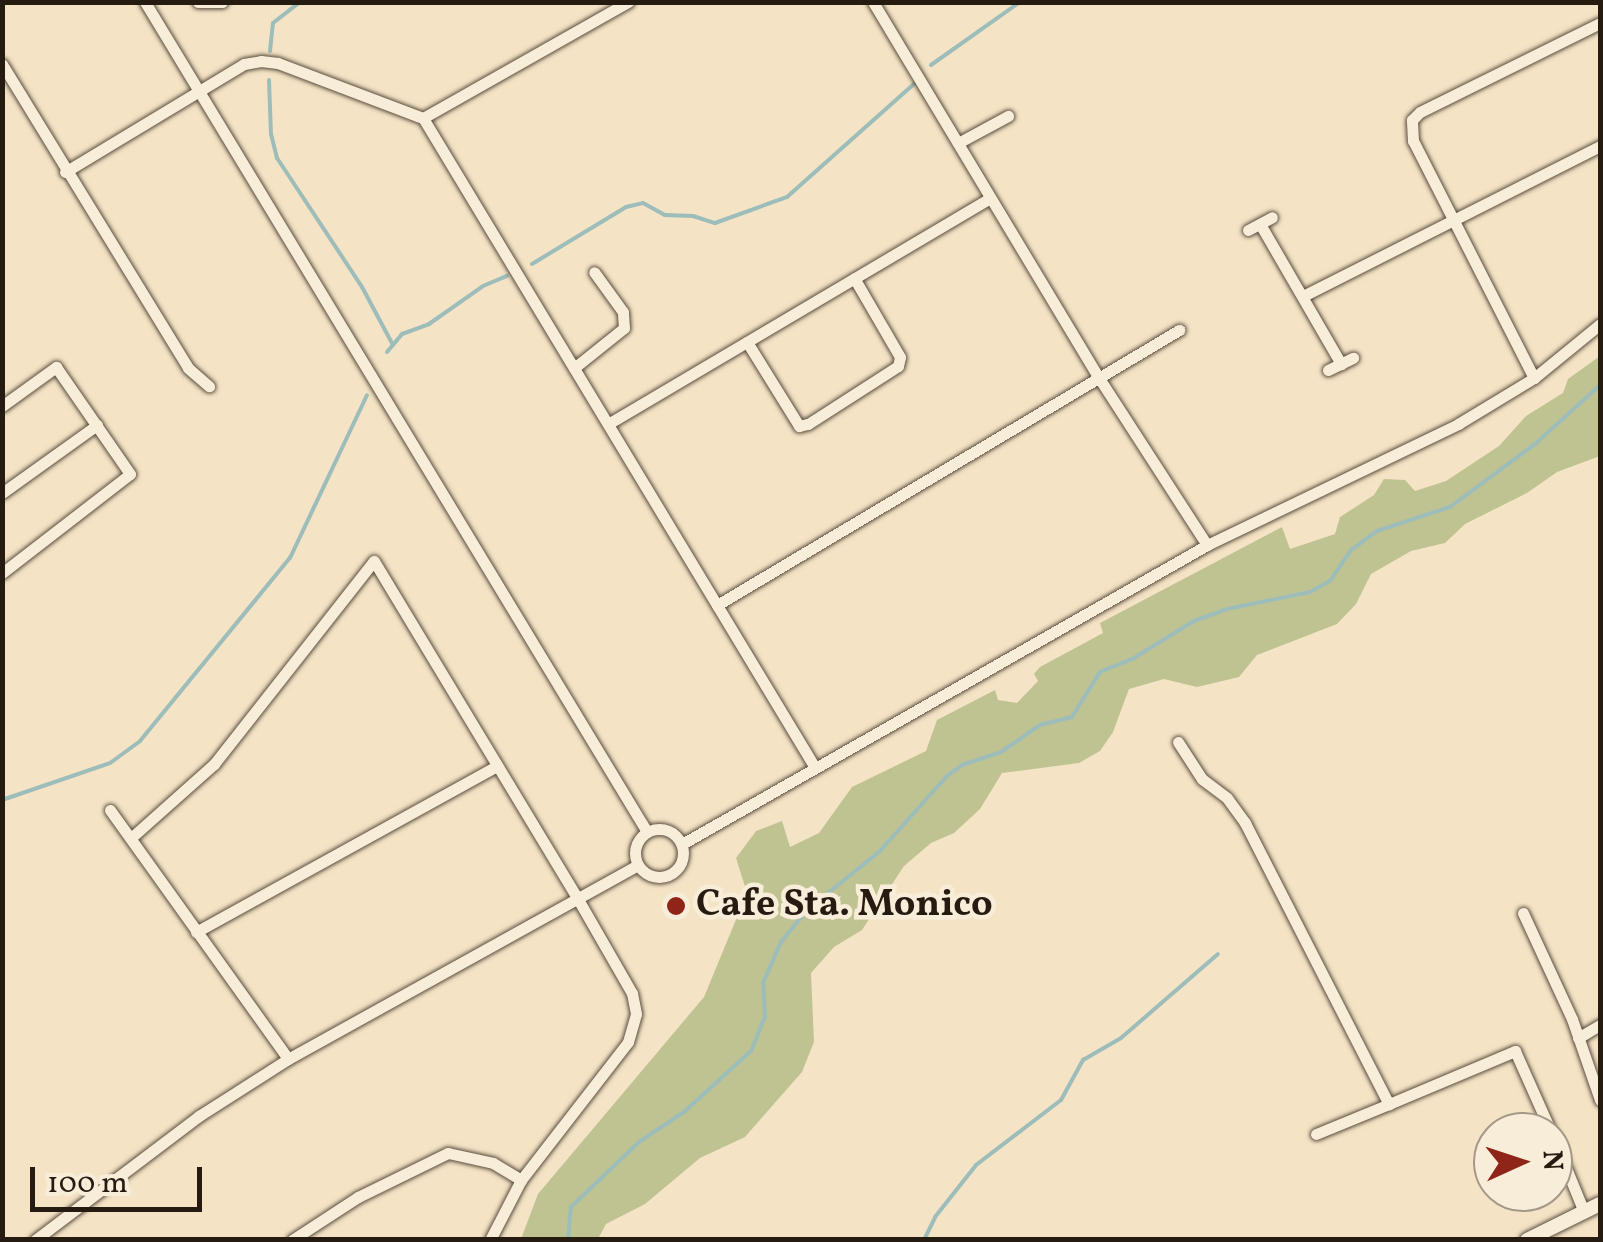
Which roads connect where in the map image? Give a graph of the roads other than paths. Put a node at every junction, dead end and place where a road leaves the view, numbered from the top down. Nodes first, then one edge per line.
1 (144, 2) edge
2 (198, 2) edge
3 (222, 2) edge
4 (628, 2) edge
5 (873, 2) edge
6 (1600, 23) edge
7 (2, 64) edge
8 (198, 90) junction
9 (1008, 116) dead end
10 (423, 118) junction
11 (958, 143) junction
12 (1600, 146) edge
13 (65, 172) junction
14 (990, 198) junction
15 (1455, 221) junction
16 (1260, 224) dead end
17 (594, 272) dead end
18 (854, 278) junction
19 (1303, 296) junction
20 (1600, 324) edge
21 (1179, 330) dead end
22 (747, 342) junction
23 (574, 368) junction
24 (1328, 370) dead end
25 (1099, 378) junction
26 (1534, 378) junction
27 (209, 386) dead end
28 (2, 406) edge
29 (608, 424) junction
30 (96, 425) junction
31 (2, 493) edge
32 (1206, 545) junction
33 (2, 573) edge
34 (717, 606) junction
35 (1178, 742) dead end
36 (497, 766) junction
37 (814, 766) junction
38 (110, 810) dead end
39 (647, 832) junction
40 (132, 837) junction
41 (682, 844) junction
42 (638, 864) junction
43 (578, 901) junction
44 (1523, 914) dead end
45 (196, 932) junction
46 (1600, 1025) edge
47 (1578, 1038) junction
48 (288, 1059) junction
49 (1600, 1100) edge
50 (1389, 1104) junction
51 (1542, 1112) edge
52 (1316, 1134) dead end
53 (521, 1180) junction
54 (1573, 1185) edge
55 (1600, 1204) edge
56 (1584, 1212) junction
57 (35, 1240) edge
58 (292, 1240) edge
59 (490, 1240) edge
60 (1527, 1240) edge

1 - 8 street
2 - 3 street
4 - 10 street
5 - 11 street
6 - 15 street
7 - 13 street
8 - 10 street
8 - 13 street
8 - 39 street
9 - 11 street
10 - 23 street
11 - 14 street
12 - 15 street
13 - 27 street
14 - 18 street
14 - 25 street
15 - 19 street
15 - 26 street
16 - 19 street
17 - 23 street
18 - 22 street
18 - 22 street
19 - 24 street
20 - 26 street
21 - 25 street
22 - 29 street
23 - 29 street
25 - 32 street
25 - 34 street
26 - 32 street
28 - 30 street
29 - 34 street
30 - 31 street
30 - 33 street
32 - 37 street
34 - 37 street
35 - 50 street
36 - 40 street
36 - 43 street
36 - 45 street
37 - 41 street
38 - 40 street
39 - 41 street
39 - 42 street
40 - 45 street
41 - 42 street
42 - 43 street
43 - 48 street
43 - 53 street
44 - 47 street
45 - 48 street
46 - 47 street
47 - 49 street
48 - 57 street
50 - 51 street
50 - 52 street
53 - 58 street
53 - 59 street
54 - 56 street
55 - 56 street
56 - 60 street

